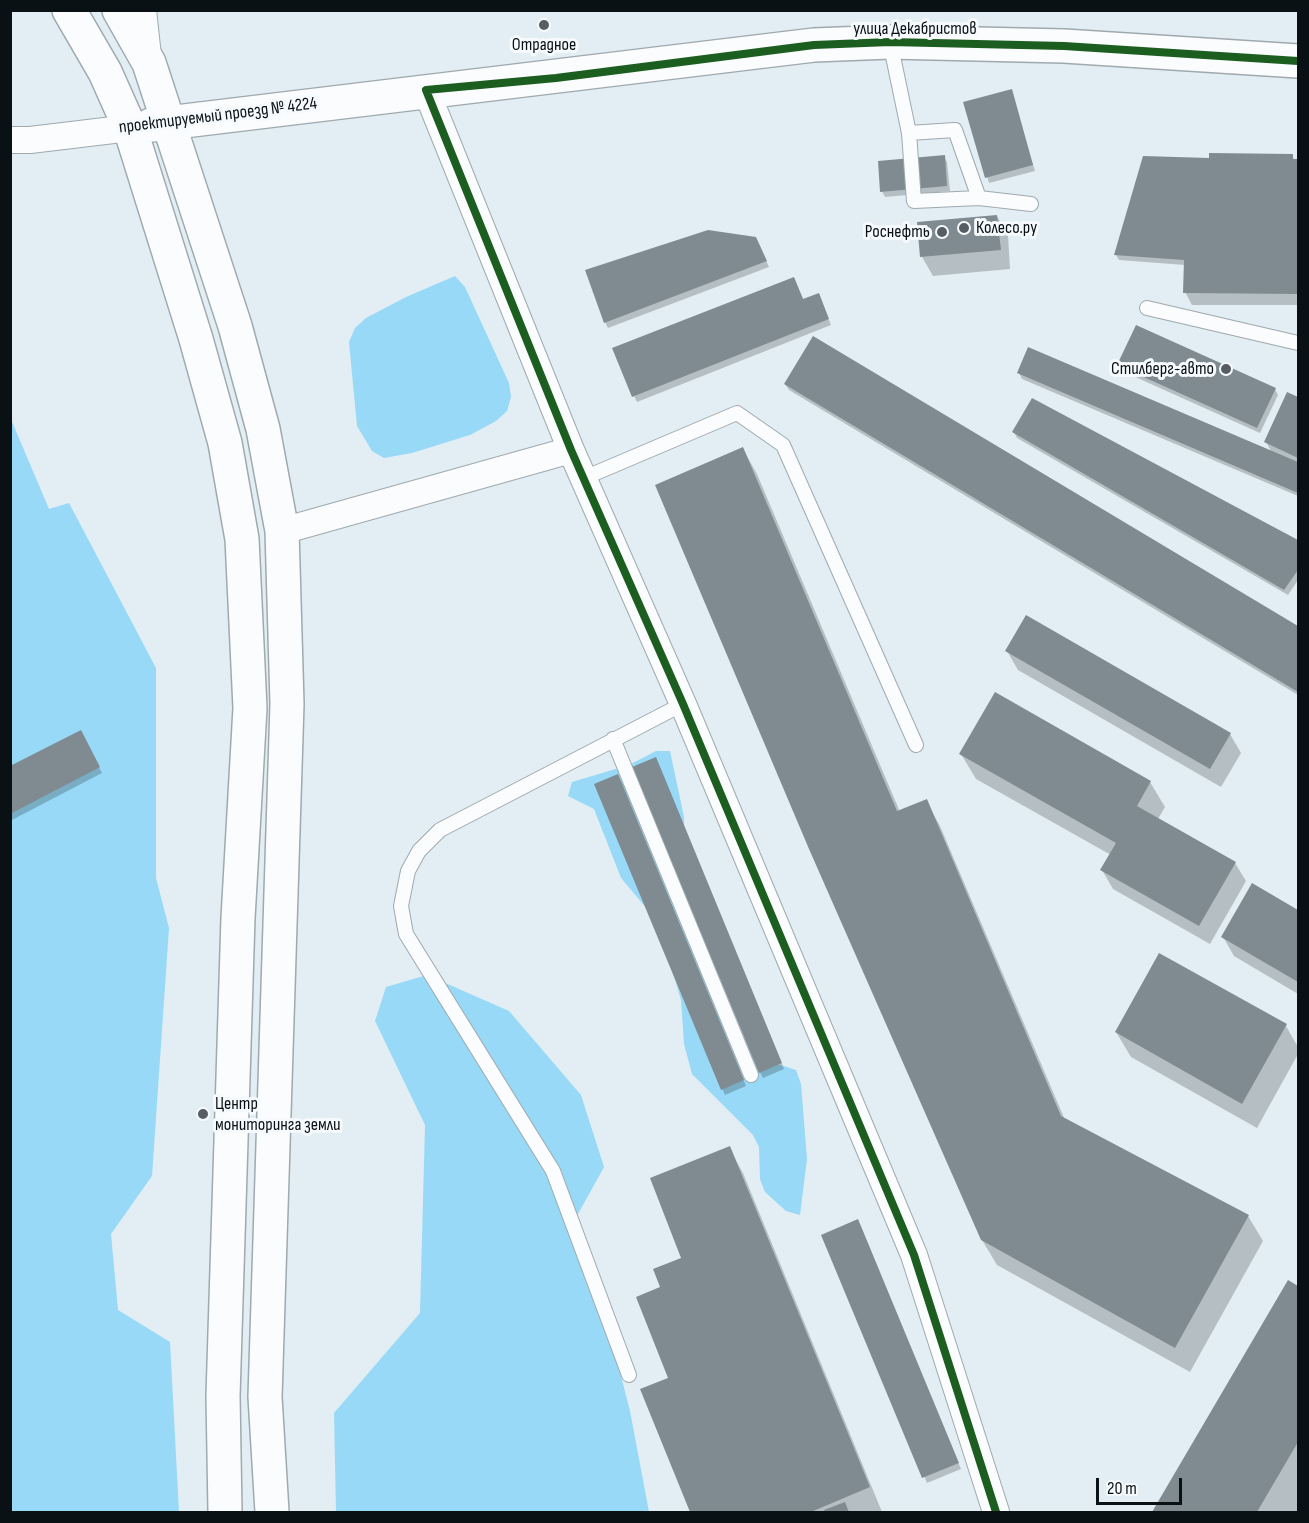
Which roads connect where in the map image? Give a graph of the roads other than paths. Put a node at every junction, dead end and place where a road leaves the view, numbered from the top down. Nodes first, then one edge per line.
1 (69, 10) edge
2 (118, 10) edge
3 (143, 10) edge
4 (890, 42) junction
5 (1299, 61) edge
6 (149, 63) junction
7 (426, 90) junction
8 (170, 122) junction
9 (130, 128) junction
10 (909, 133) junction
11 (10, 140) edge
12 (979, 198) junction
13 (1031, 204) dead end
14 (1147, 308) dead end
15 (1299, 343) edge
16 (571, 450) junction
17 (584, 478) junction
18 (282, 531) junction
19 (683, 704) junction
20 (612, 739) junction
21 (916, 745) dead end
22 (751, 1075) dead end
23 (629, 1375) dead end
24 (225, 1512) edge
25 (272, 1512) edge
26 (996, 1512) edge

1 - 9 main road
2 - 6 main road
3 - 6 street
4 - 5 main road, улица Декабристов
4 - 7 main road, улица Декабристов
4 - 10 lane
6 - 8 main road
7 - 8 main road, проектируемый проезд № 4224
7 - 16 street
8 - 9 main road, проектируемый проезд № 4224
8 - 18 main road
9 - 11 street, проектируемый проезд № 4224
9 - 24 main road
10 - 12 lane
10 - 12 lane
12 - 13 lane
14 - 15 lane
16 - 17 street
16 - 18 street
17 - 19 street
17 - 21 lane
18 - 25 main road
19 - 20 lane
19 - 26 street
20 - 22 lane
20 - 23 lane

